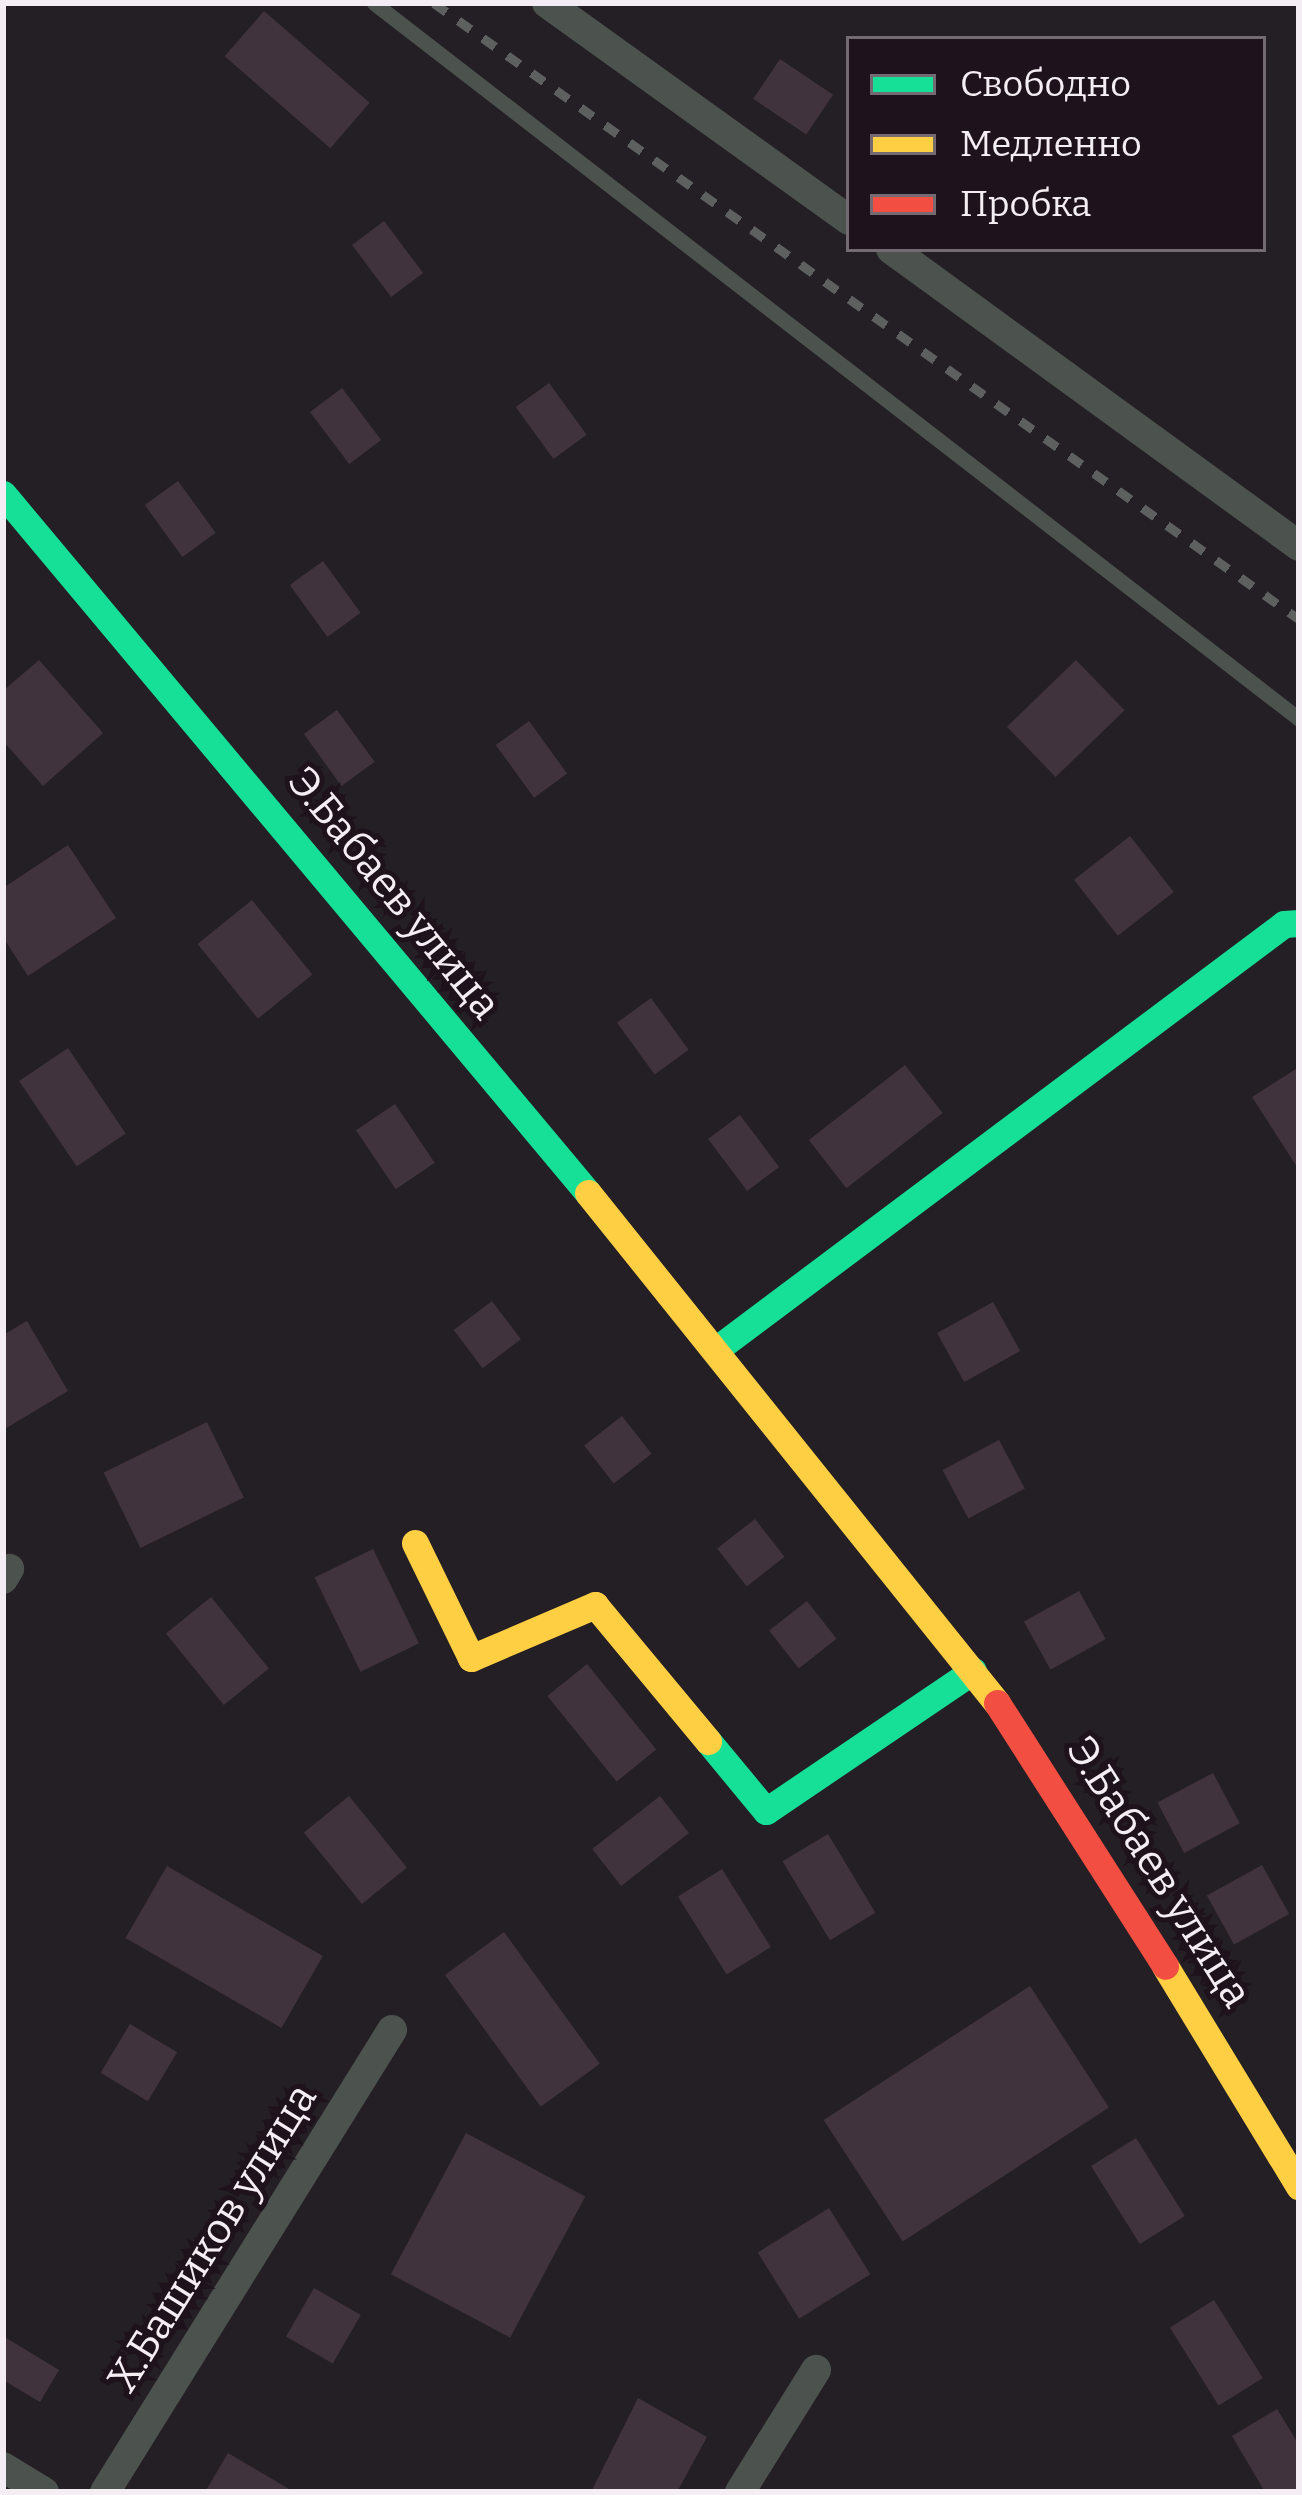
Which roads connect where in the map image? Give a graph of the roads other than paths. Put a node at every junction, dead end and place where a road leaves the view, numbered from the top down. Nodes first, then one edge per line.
1 (374, 3) edge
2 (559, 6) edge
3 (846, 218) edge
4 (895, 252) edge
5 (3, 494) edge
6 (1299, 546) edge
7 (1299, 719) edge
8 (1299, 923) edge
9 (718, 1348) junction
10 (415, 1543) dead end
11 (973, 1671) junction
12 (392, 2030) dead end
13 (1299, 2186) edge
14 (816, 2370) dead end
15 (3, 2467) edge
16 (44, 2492) edge
17 (105, 2492) edge
18 (740, 2492) edge

1 - 7 lane
2 - 3 street
4 - 6 street
5 - 9 street, Э.Бабаев улица
8 - 9 street
9 - 11 street, Э.Бабаев улица
10 - 11 street
11 - 13 street, Э.Бабаев улица
12 - 17 street, Х.Башиков улица
14 - 18 street
15 - 16 street

